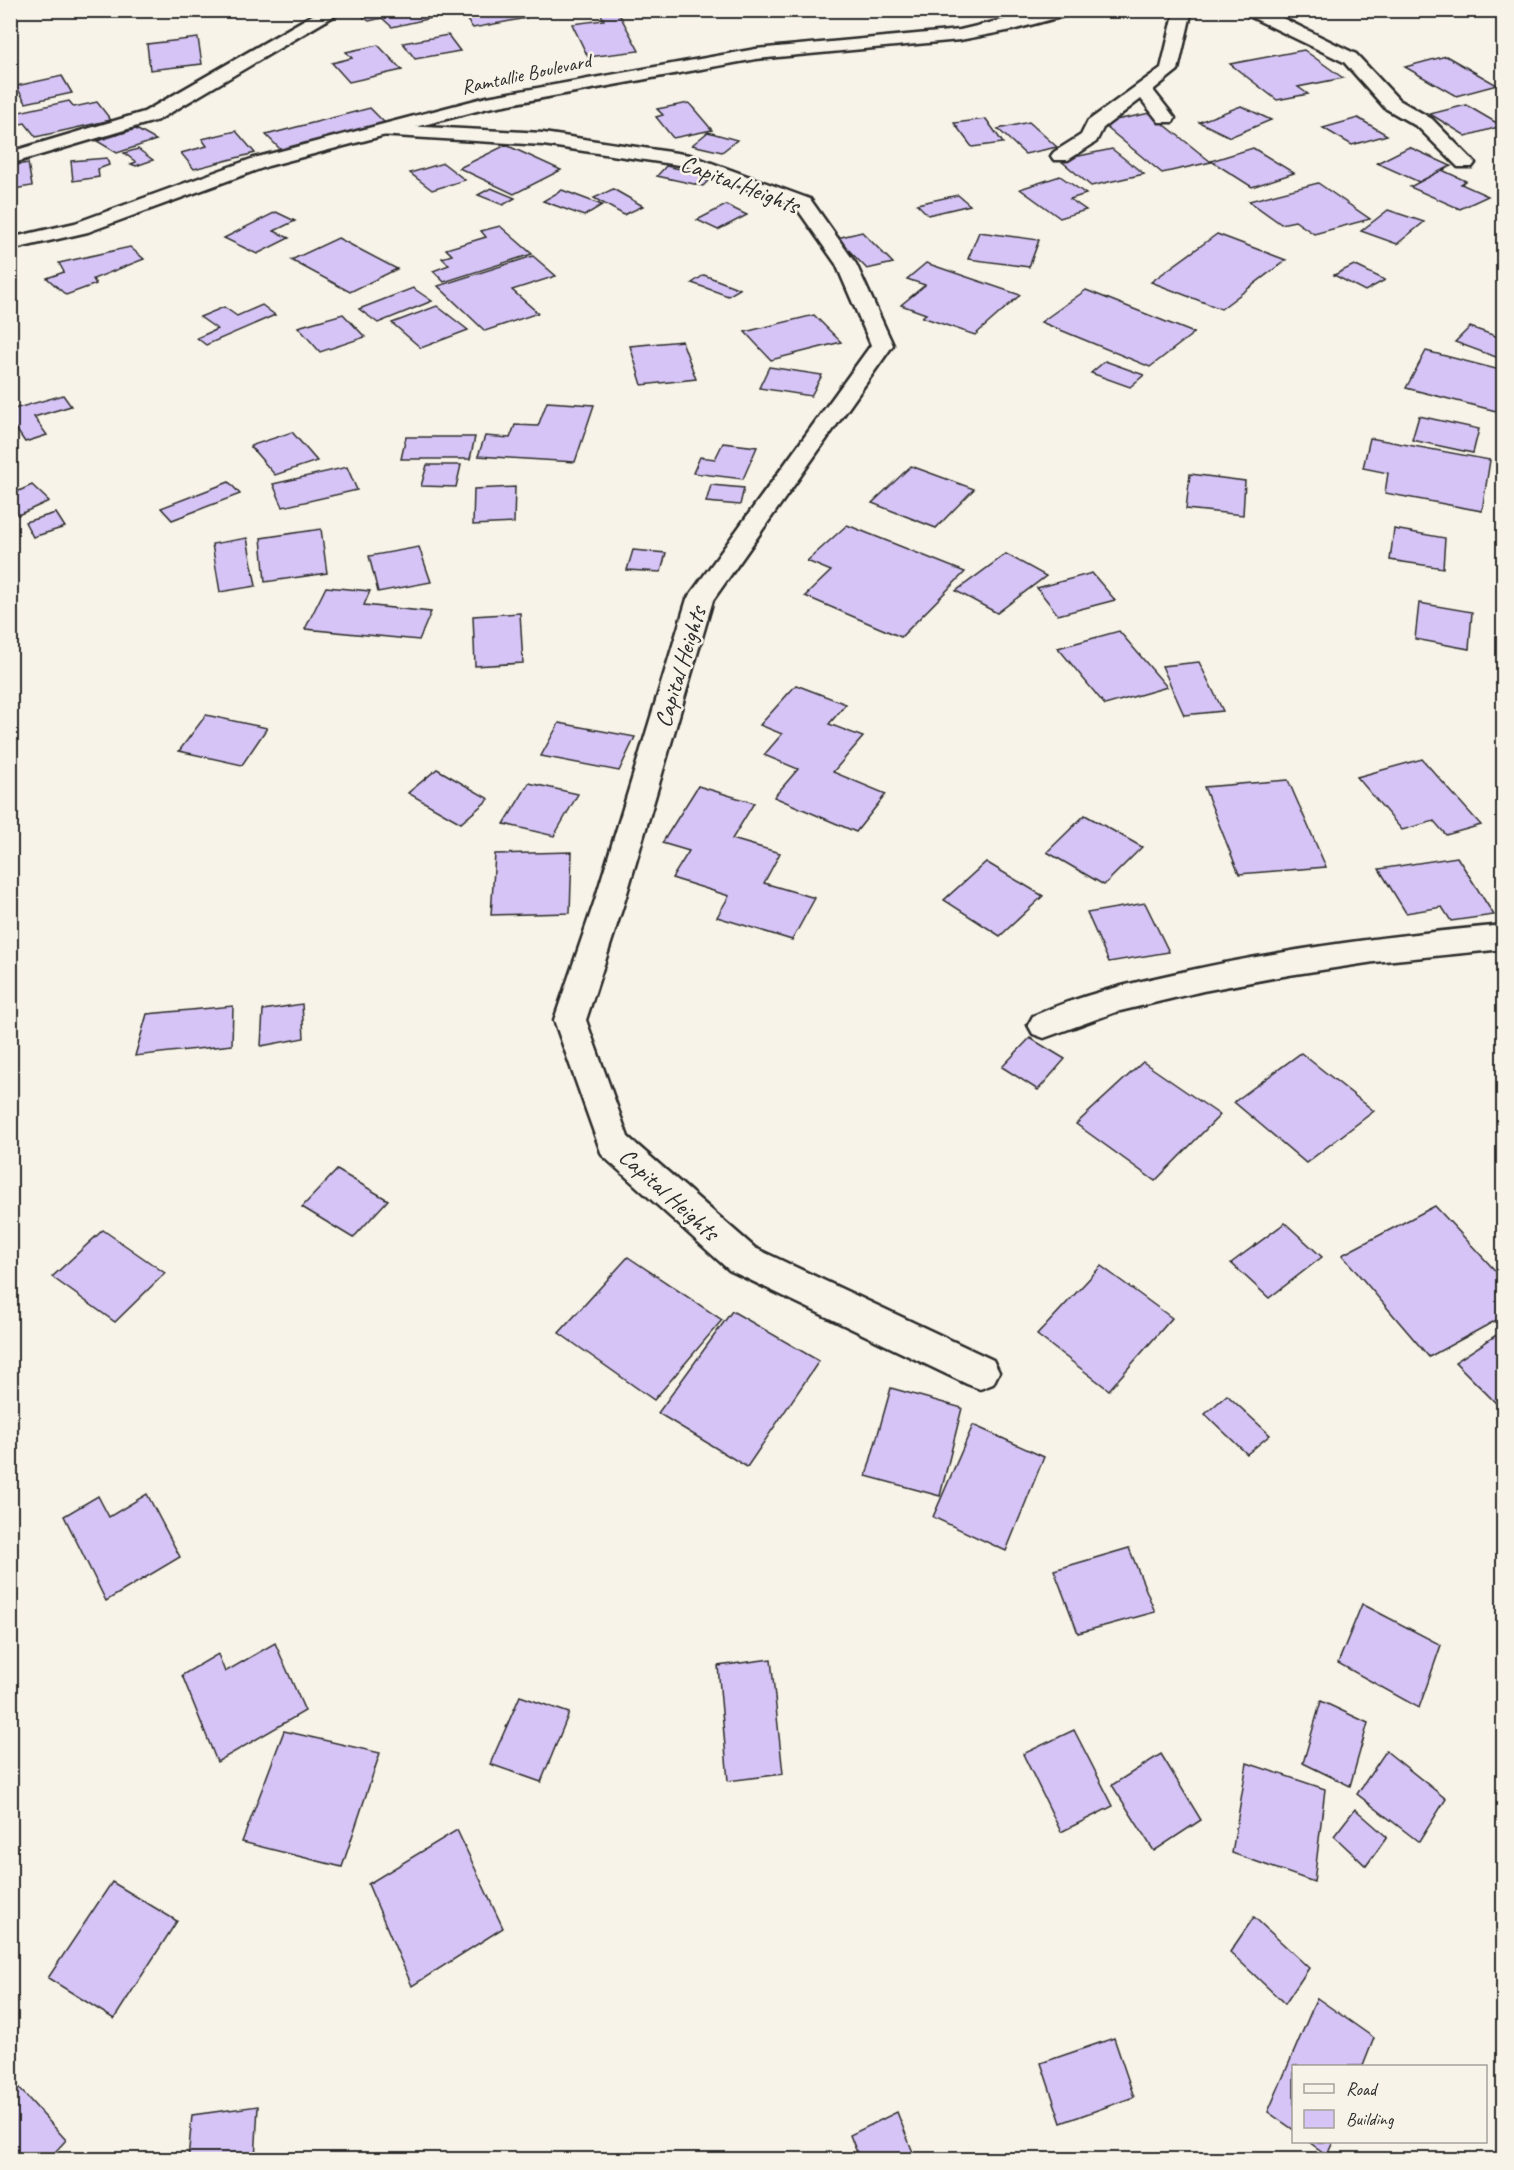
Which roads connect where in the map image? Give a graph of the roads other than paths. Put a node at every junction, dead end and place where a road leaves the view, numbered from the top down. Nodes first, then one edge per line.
1 (336, 10) edge
2 (1065, 10) edge
3 (1184, 10) edge
4 (1251, 10) edge
5 (1143, 89) junction
6 (1166, 118) dead end
7 (385, 131) junction
8 (1061, 156) dead end
9 (10, 158) edge
10 (1465, 163) dead end
11 (10, 244) edge
12 (1503, 937) edge
13 (1044, 1024) dead end
14 (980, 1372) dead end

1 - 9 street
2 - 7 street, Ramtallie Boulevard
3 - 5 street
4 - 10 street
5 - 6 street
5 - 8 street
7 - 11 street, Ramtallie Boulevard
7 - 14 street, Capital Heights
12 - 13 street

